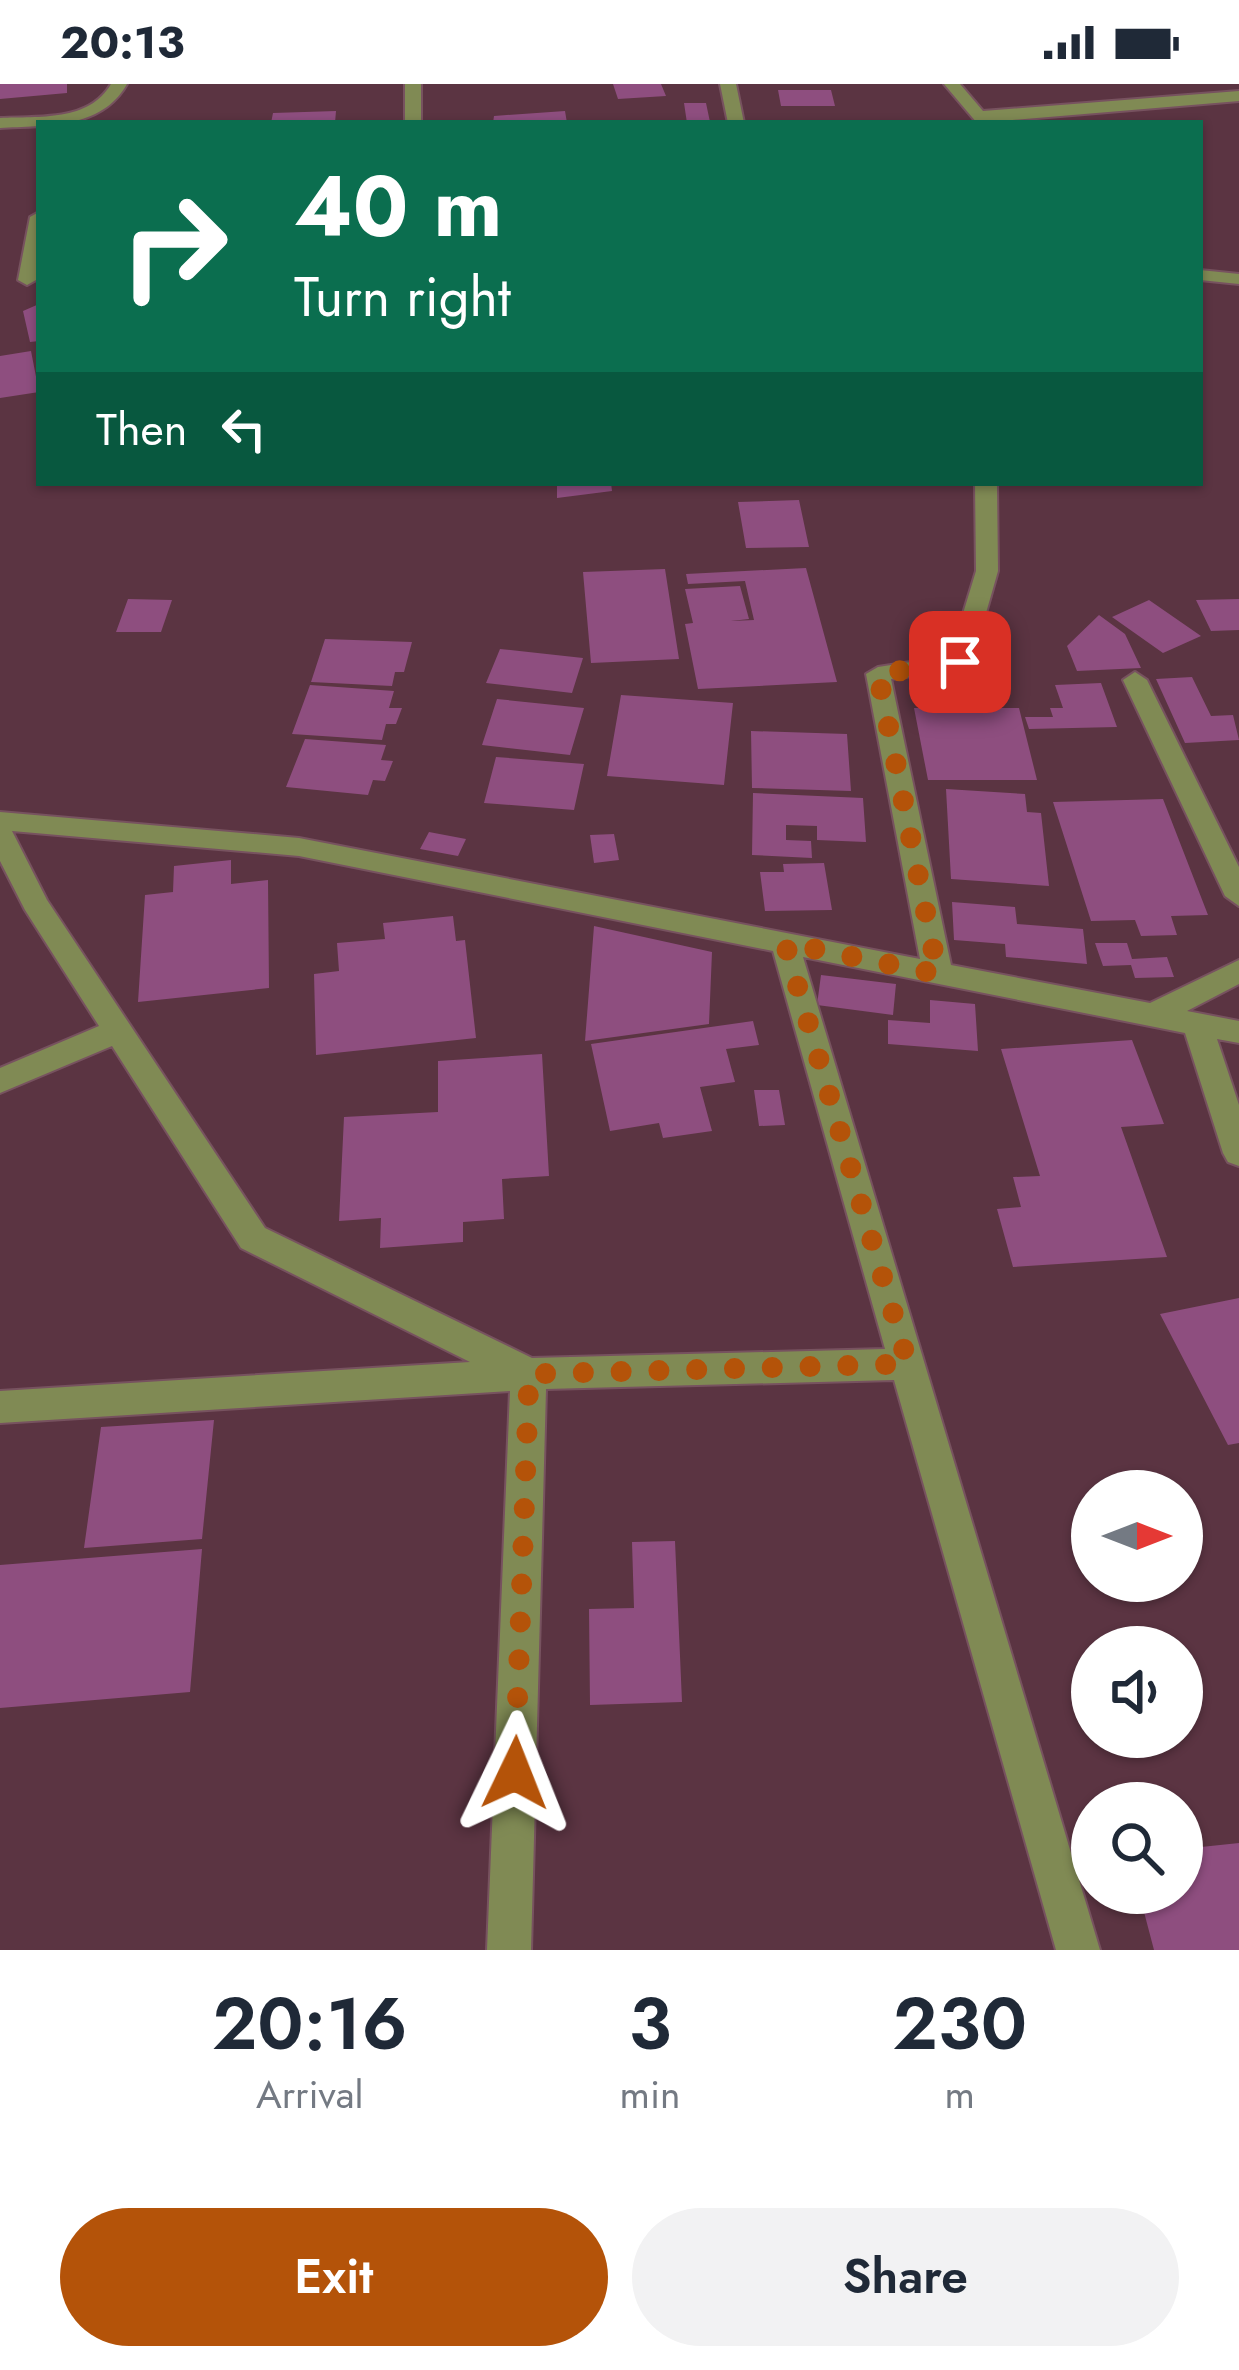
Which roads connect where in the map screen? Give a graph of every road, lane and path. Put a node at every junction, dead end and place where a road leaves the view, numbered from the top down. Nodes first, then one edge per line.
1 (118, 84) edge
2 (412, 84) edge
3 (728, 84) edge
4 (952, 84) edge
5 (1239, 96) edge
6 (69, 120) edge
7 (413, 120) edge
8 (735, 120) edge
9 (982, 120) edge
10 (36, 121) edge
11 (0, 123) edge
12 (36, 249) edge
13 (1203, 275) edge
14 (1239, 279) edge
15 (33, 280) edge
16 (0, 284) edge
17 (986, 486) edge
18 (1135, 680) dead end
19 (0, 821) edge
20 (0, 834) edge
21 (1239, 896) edge
22 (785, 943) junction
23 (1239, 971) edge
24 (938, 974) junction
25 (1150, 1016) junction
26 (1197, 1024) junction
27 (116, 1031) junction
28 (1239, 1032) edge
29 (0, 1082) edge
30 (1239, 1153) edge
31 (908, 1364) junction
32 (529, 1374) junction
33 (0, 1407) edge
34 (508, 1950) edge
35 (1078, 1950) edge

1 - 6 street
2 - 7 street
3 - 8 street
4 - 9 street
5 - 9 street
10 - 11 street
12 - 15 street
13 - 14 street
15 - 16 street
17 - 24 street
18 - 21 street
19 - 22 street
20 - 27 street
22 - 24 street
22 - 31 street
23 - 25 street
24 - 25 street
25 - 26 street
26 - 28 street
26 - 30 street
27 - 29 street
27 - 32 street
31 - 32 street
31 - 35 street
32 - 33 street
32 - 34 street

